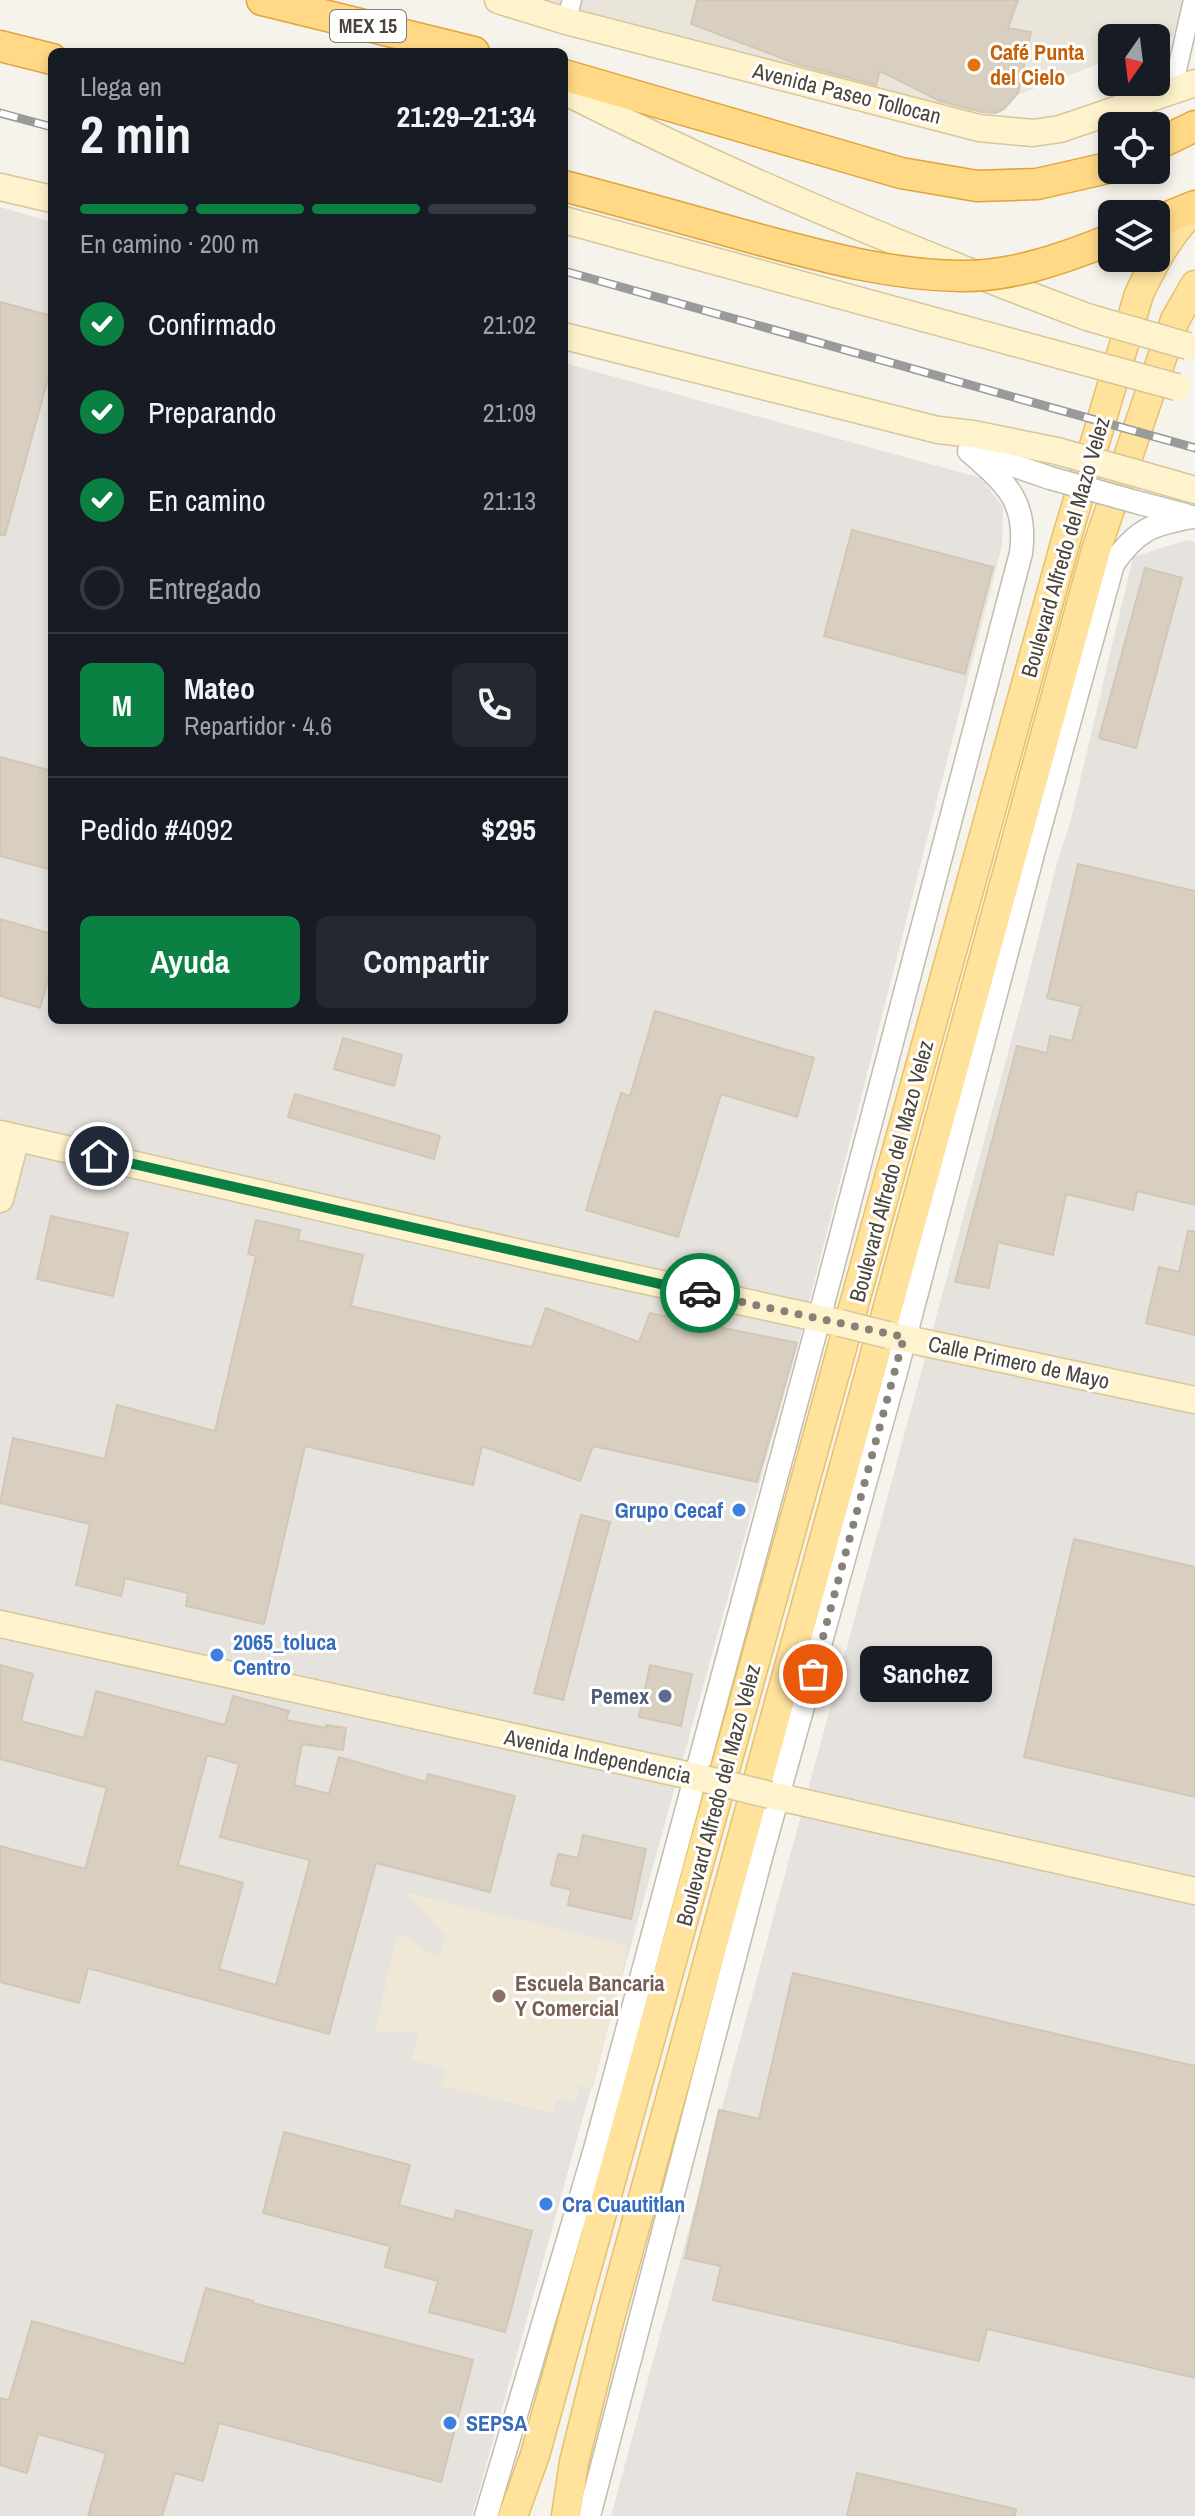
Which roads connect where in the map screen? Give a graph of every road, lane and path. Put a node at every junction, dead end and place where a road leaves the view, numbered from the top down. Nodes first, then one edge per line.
1 (262, 0) edge
2 (498, 0) edge
3 (1193, 0) edge
4 (569, 10) edge
5 (0, 46) edge
6 (458, 48) edge
7 (48, 58) edge
8 (568, 76) edge
9 (1184, 88) edge
10 (568, 93) edge
11 (1195, 126) edge
12 (1170, 138) edge
13 (1098, 170) edge
14 (0, 187) edge
15 (568, 187) edge
16 (48, 198) edge
17 (1195, 208) edge
18 (1170, 217) edge
19 (568, 221) edge
20 (1098, 245) edge
21 (1195, 285) edge
22 (568, 337) edge
23 (1191, 347) edge
24 (1186, 390) edge
25 (938, 430) junction
26 (969, 451) junction
27 (1195, 490) edge
28 (1194, 517) edge
29 (8, 1136) edge
30 (0, 1199) edge
31 (829, 1321) junction
32 (896, 1336) junction
33 (1195, 1400) edge
34 (0, 1624) edge
35 (700, 1778) junction
36 (774, 1796) junction
37 (1195, 1891) edge
38 (486, 2516) edge
39 (513, 2516) edge
40 (566, 2516) edge
41 (589, 2516) edge

1 - 6 highway, MEX 15
2 - 4 main road, Avenida Paseo Tollocan
3 - 9 street
4 - 9 main road, Avenida Paseo Tollocan
5 - 7 highway
8 - 13 highway
10 - 23 main road, bridge
11 - 12 highway
14 - 16 main road
15 - 20 highway, bridge
17 - 18 highway
17 - 39 main road, Boulevard Alfredo del Mazo Velez
19 - 24 main road, bridge
21 - 40 main road, Boulevard Alfredo del Mazo Velez
22 - 25 main road
25 - 26 street
25 - 27 main road, bridge
26 - 28 street, bridge
26 - 31 street, Boulevard Alfredo del Mazo Velez
28 - 32 street
29 - 30 main road
29 - 31 main road, Calle Primero de Mayo
31 - 32 main road, Calle Primero de Mayo, bridge
31 - 35 street, Boulevard Alfredo del Mazo Velez
32 - 33 main road, Calle Primero de Mayo
32 - 36 street
34 - 35 main road, Avenida Independencia
35 - 36 main road, Avenida Independencia, bridge
35 - 38 street, Boulevard Alfredo del Mazo Velez
36 - 37 main road, Avenida Independencia
36 - 41 street

